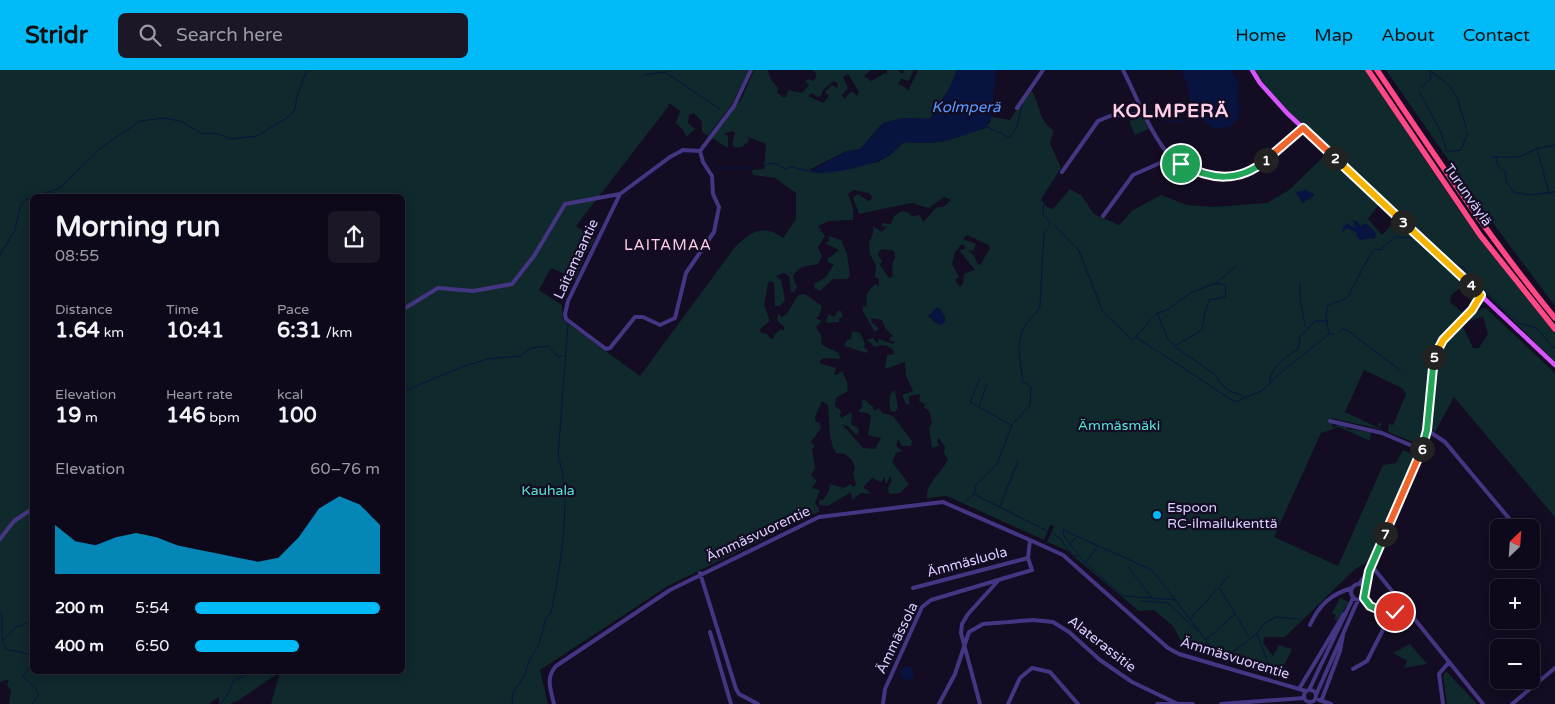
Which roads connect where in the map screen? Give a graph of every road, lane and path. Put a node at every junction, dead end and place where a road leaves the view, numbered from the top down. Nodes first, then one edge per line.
1 (751, 70) edge
2 (1042, 70) edge
3 (1123, 70) edge
4 (1252, 70) edge
5 (1368, 70) edge
6 (1377, 70) edge
7 (1016, 108) dead end
8 (1145, 113) junction
9 (1303, 128) junction
10 (700, 151) junction
11 (1171, 158) junction
12 (1062, 172) dead end
13 (620, 194) junction
14 (1103, 216) dead end
15 (1483, 297) junction
16 (405, 308) edge
17 (1555, 318) edge
18 (1555, 329) edge
19 (1555, 365) edge
20 (1330, 421) dead end
21 (1427, 430) junction
22 (1422, 450) junction
23 (30, 510) edge
24 (1509, 519) edge
25 (0, 539) edge
26 (1030, 540) junction
27 (1028, 558) junction
28 (1371, 565) junction
29 (1369, 571) junction
30 (700, 573) junction
31 (997, 581) junction
32 (1359, 584) junction
33 (913, 588) dead end
34 (1352, 588) junction
35 (1366, 589) junction
36 (1353, 598) junction
37 (1364, 598) junction
38 (1358, 600) junction
39 (1349, 609) junction
40 (1386, 613) junction
41 (1389, 618) junction
42 (1311, 625) dead end
43 (1344, 631) junction
44 (710, 632) dead end
45 (964, 640) junction
46 (1449, 662) junction
47 (1555, 668) edge
48 (1353, 669) dead end
49 (1292, 688) junction
50 (1299, 689) junction
51 (1308, 691) junction
52 (1304, 697) junction
53 (1319, 699) edge
54 (1313, 703) edge
55 (554, 704) edge
56 (731, 704) edge
57 (758, 704) edge
58 (883, 704) edge
59 (939, 704) edge
60 (980, 704) edge
61 (1008, 704) edge
62 (1078, 704) edge
63 (1158, 704) edge
64 (1178, 704) edge
65 (1193, 704) edge
66 (1221, 704) edge
67 (1331, 704) edge
68 (1443, 704) edge
69 (1483, 704) edge
70 (1512, 704) edge

1 - 10 street
2 - 7 street
3 - 8 street
4 - 9 main road
5 - 18 highway, Turunväylä
6 - 17 highway, Turunväylä
8 - 11 street
8 - 12 street
9 - 11 street
9 - 15 main road
10 - 13 street, Laitamaantie
10 - 13 street, Laitamaantie
11 - 14 street
13 - 16 street
15 - 19 main road
15 - 21 street
20 - 22 street
21 - 22 street
21 - 24 street
22 - 28 street
23 - 25 street
26 - 27 street
26 - 30 street, Ämmäsvuorentie
26 - 49 street, Ämmäsvuorentie
27 - 31 street, Ämmässola
27 - 33 street, Ämmäsluola
28 - 29 street
28 - 46 street
29 - 32 street
29 - 35 street
30 - 55 street, Ämmäsvuorentie
30 - 57 street
31 - 45 street
31 - 58 street, Ämmässola
32 - 34 street
32 - 35 street
34 - 36 street
34 - 42 street
35 - 37 street
36 - 38 street
36 - 39 street
37 - 38 street
37 - 40 street
38 - 43 street
39 - 50 street
39 - 51 street
40 - 41 street
40 - 41 street
41 - 48 street
43 - 53 street
43 - 53 street
44 - 56 street
45 - 59 street
45 - 60 street
45 - 64 street, Alaterassitie
46 - 68 street
46 - 69 street
47 - 70 street
49 - 50 street
49 - 52 street
50 - 51 street
51 - 52 street
51 - 53 street
52 - 54 street
52 - 66 street
53 - 54 street
53 - 67 street
61 - 62 street
63 - 64 street
64 - 65 street

